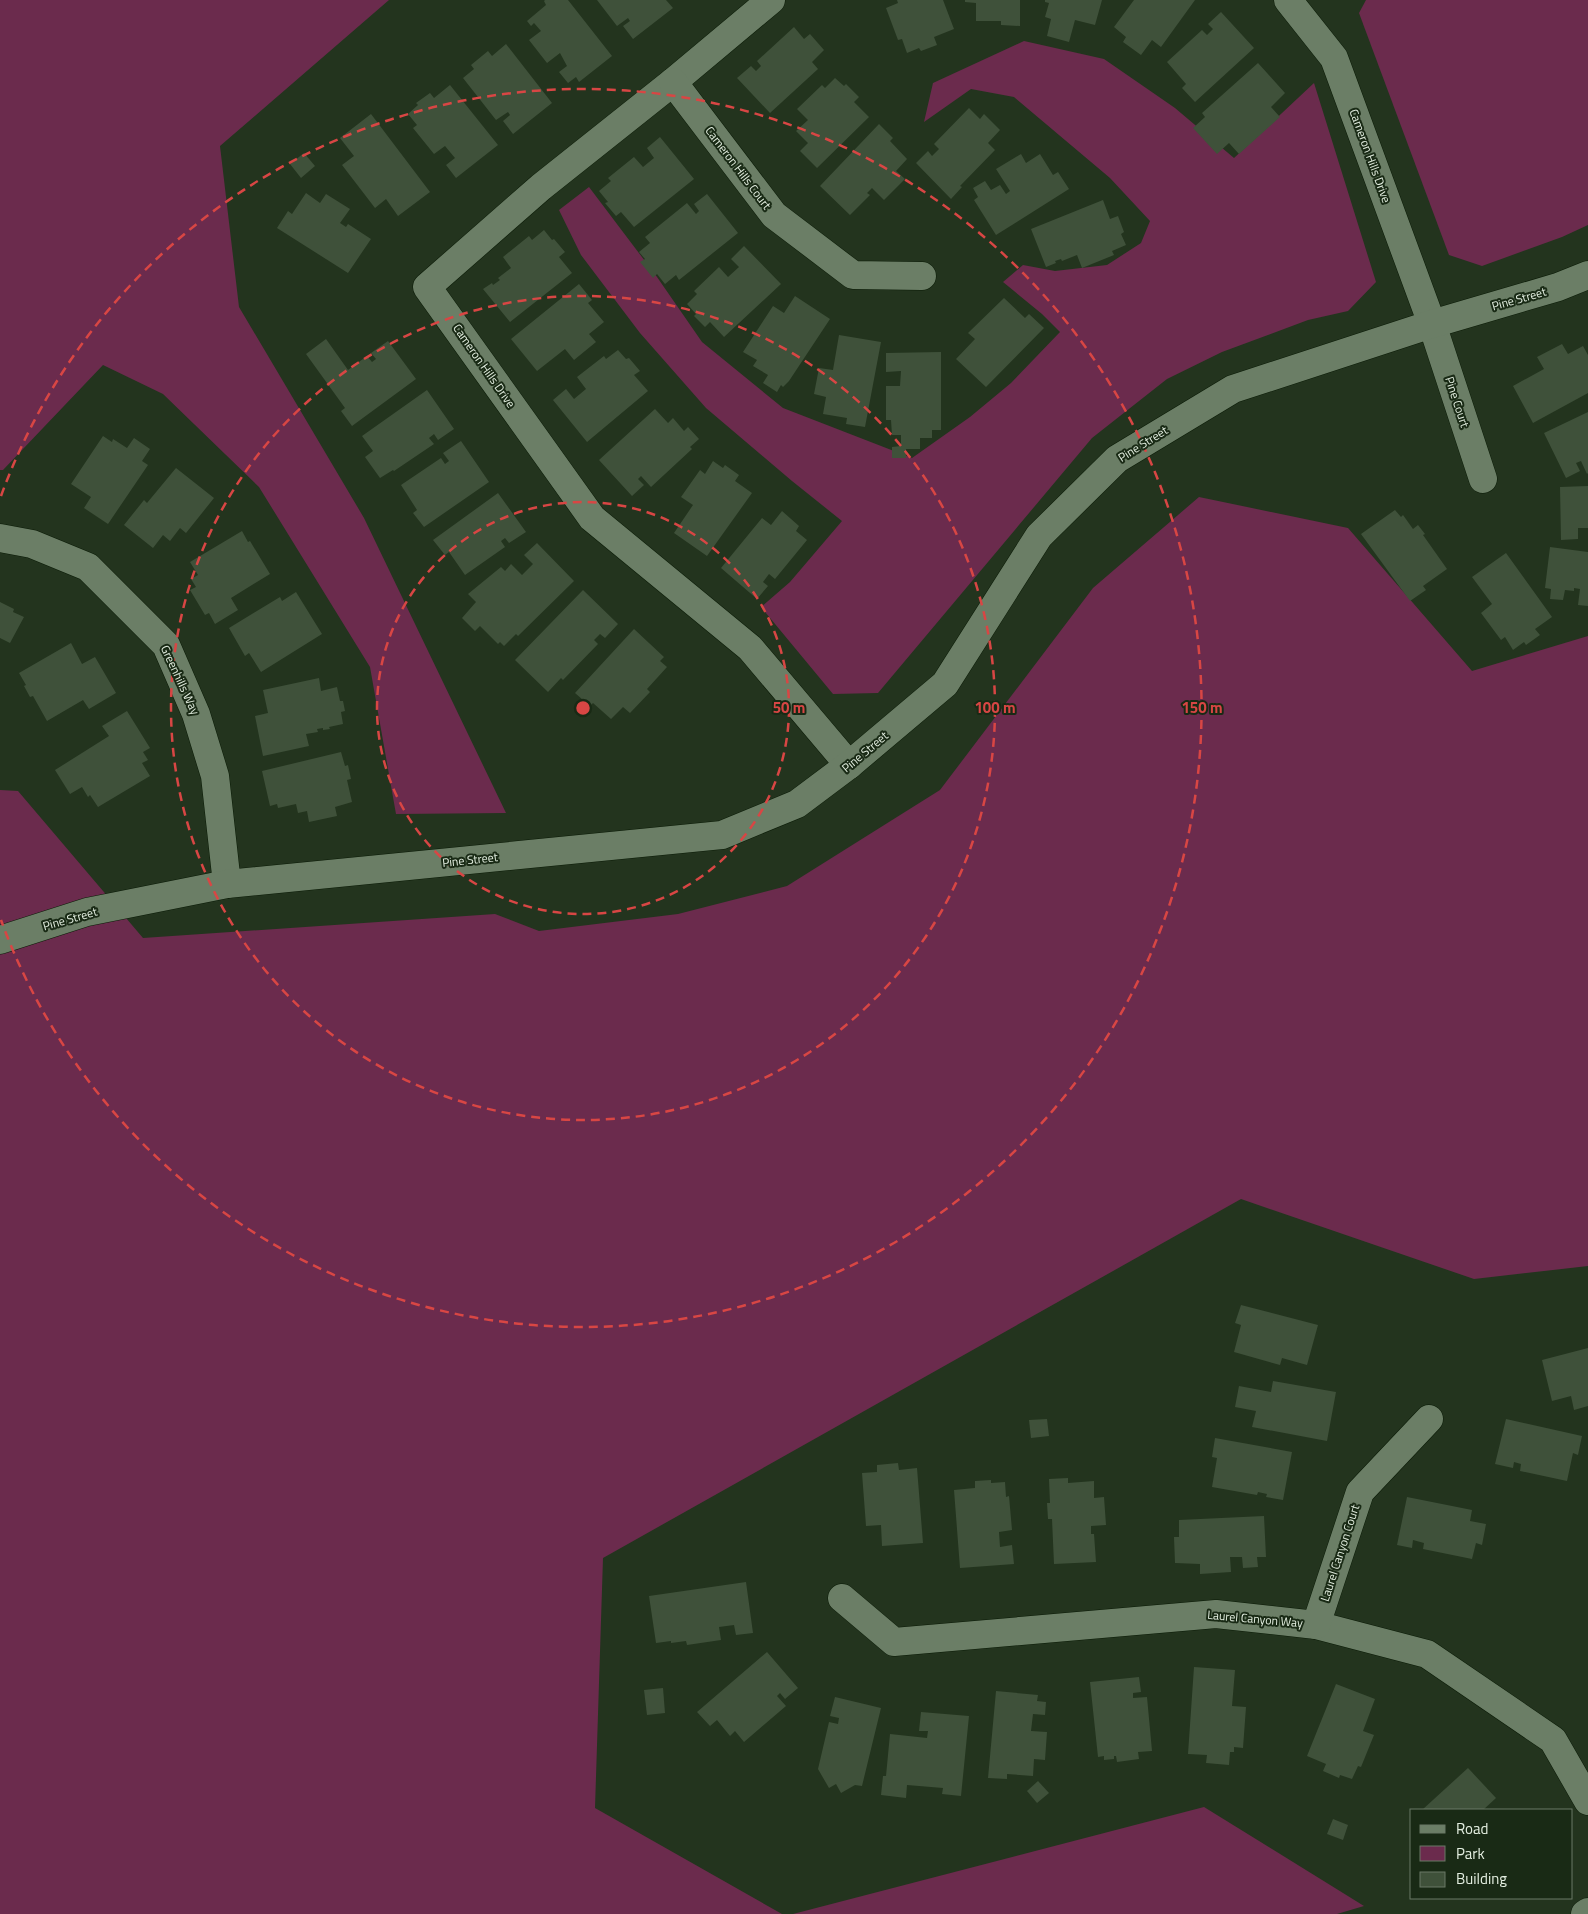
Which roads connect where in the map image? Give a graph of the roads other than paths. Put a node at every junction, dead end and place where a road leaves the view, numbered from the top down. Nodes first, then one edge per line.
1 (771, 0) edge
2 (1288, 0) edge
3 (674, 82) junction
4 (1588, 274) edge
5 (922, 276) dead end
6 (1432, 324) junction
7 (1483, 479) dead end
8 (0, 538) edge
9 (849, 766) junction
10 (227, 884) junction
11 (0, 940) edge
12 (1429, 1419) dead end
13 (842, 1598) dead end
14 (1316, 1625) junction
15 (1588, 1802) edge

1 - 3 street, Cameron Hills Drive
2 - 6 street, Cameron Hills Drive
3 - 5 street, Cameron Hills Court
3 - 9 street, Cameron Hills Drive
4 - 6 street, Pine Street
6 - 7 street, Pine Court
6 - 9 street, Pine Street
8 - 10 street, Greenhills Way
9 - 10 street, Pine Street
10 - 11 street, Pine Street
12 - 14 street, Laurel Canyon Court
13 - 14 street, Laurel Canyon Way
14 - 15 street, Laurel Canyon Way

